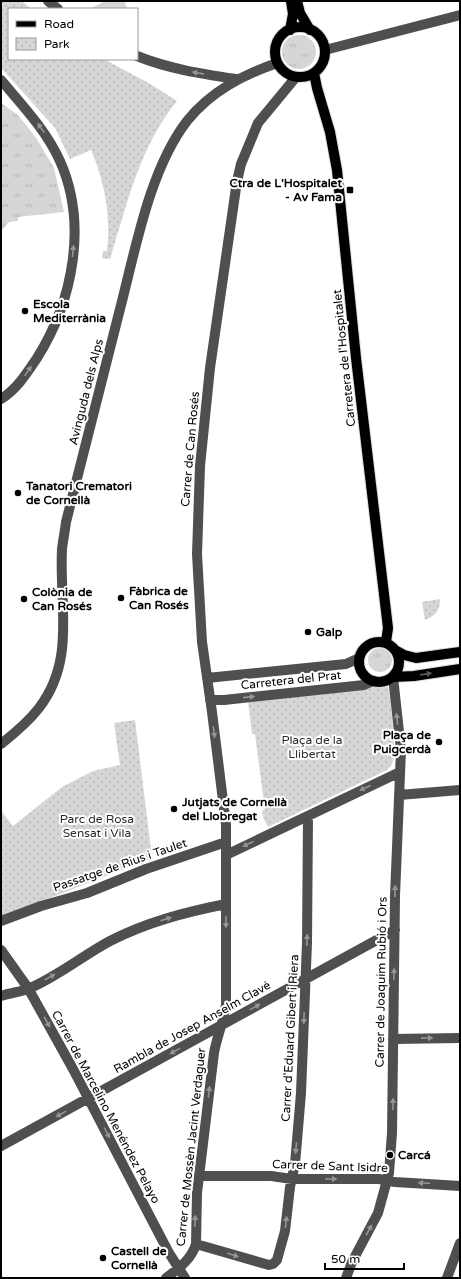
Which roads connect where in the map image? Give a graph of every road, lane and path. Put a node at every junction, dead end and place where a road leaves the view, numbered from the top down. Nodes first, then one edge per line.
1 (48, 1) edge
2 (291, 1) edge
3 (297, 1) edge
4 (57, 8) edge
5 (460, 15) edge
6 (290, 30) junction
7 (310, 30) junction
8 (325, 50) junction
9 (138, 56) edge
10 (278, 63) junction
11 (314, 73) junction
12 (296, 77) junction
13 (1, 80) edge
14 (236, 80) junction
15 (1, 399) edge
16 (386, 642) junction
17 (397, 651) junction
18 (460, 652) edge
19 (359, 658) junction
20 (460, 670) edge
21 (392, 677) junction
22 (207, 678) junction
23 (373, 681) junction
24 (210, 700) junction
25 (1, 744) edge
26 (400, 772) junction
27 (460, 790) edge
28 (399, 795) junction
29 (308, 816) junction
30 (226, 842) junction
31 (226, 855) junction
32 (226, 904) junction
33 (1, 921) edge
34 (395, 930) junction
35 (1, 950) edge
36 (306, 979) junction
37 (28, 988) junction
38 (1, 996) edge
39 (221, 1026) junction
40 (460, 1038) edge
41 (393, 1039) junction
42 (89, 1098) junction
43 (1, 1146) edge
44 (199, 1176) junction
45 (292, 1179) junction
46 (387, 1180) junction
47 (460, 1186) edge
48 (460, 1243) edge
49 (196, 1244) junction
50 (179, 1269) junction
51 (166, 1278) edge
52 (185, 1278) edge
53 (346, 1278) edge
54 (447, 1278) edge

1 - 4 street
2 - 6 main road
3 - 7 main road
5 - 8 street
6 - 7 main road
6 - 10 main road
7 - 8 main road
8 - 11 main road
14 -> 9 street
10 - 12 main road
10 - 14 street, Avinguda dels Alps
11 - 12 main road
11 - 16 main road, Carretera de l'Hospitalet
12 - 22 street, Carrer de Can Rosés
15 -> 13 street
14 - 25 street, Avinguda dels Alps
16 - 17 main road
16 - 19 main road
17 - 18 main road
17 - 21 main road
19 - 22 street, Carretera del Prat
19 - 23 main road
21 -> 20 main road
21 - 23 main road
26 -> 21 street, Carrer de Joaquim Rubió i Ors
22 - 24 street, Carrer de Can Rosés
24 -> 23 street, Carretera del Prat
24 -> 30 street, Carrer de Can Rosés
26 - 28 street, Carrer de Joaquim Rubió i Ors
26 -> 29 street
27 - 28 street
34 -> 28 street, Carrer de Joaquim Rubió i Ors
29 -> 31 street
36 -> 29 street, Carrer d'Eduard Gibert i Riera
30 - 31 street, Carrer de Mossèn Jacint Verdaguer
30 - 33 street, Passatge de Rius i Taulet
31 - 32 street, Carrer de Mossèn Jacint Verdaguer
37 -> 32 street
32 -> 39 street, Carrer de Mossèn Jacint Verdaguer
34 - 36 street, Rambla de Josep Anselm Clavé
41 -> 34 street, Carrer de Joaquim Rubió i Ors
35 - 37 street, Carrer de Marcelino Menéndez Pelayo
39 -> 36 street, Rambla de Josep Anselm Clavé
36 -> 45 street, Carrer d'Eduard Gibert i Riera
37 - 38 street
37 -> 42 street, Carrer de Marcelino Menéndez Pelayo
39 -> 42 street, Rambla de Josep Anselm Clavé
44 -> 39 street, Carrer de Mossèn Jacint Verdaguer
41 -> 40 street
46 -> 41 street, Carrer de Joaquim Rubió i Ors
42 -> 43 street, Rambla de Josep Anselm Clavé
42 -> 50 street, Carrer de Marcelino Menéndez Pelayo
44 - 45 street, Carrer de Sant Isidre
49 -> 44 street, Carrer de Mossèn Jacint Verdaguer
45 -> 46 street, Carrer de Sant Isidre
49 -> 45 street, Carrer d'Eduard Gibert i Riera
47 -> 46 street, Carrer de Sant Isidre
53 -> 46 street, Carrer de Joaquim Rubió i Ors
48 - 54 street
49 - 50 street, Carrer de Mossèn Jacint Verdaguer
50 - 51 street, Carrer de Mossèn Jacint Verdaguer
50 - 52 street, Carrer de Marcelino Menéndez Pelayo

